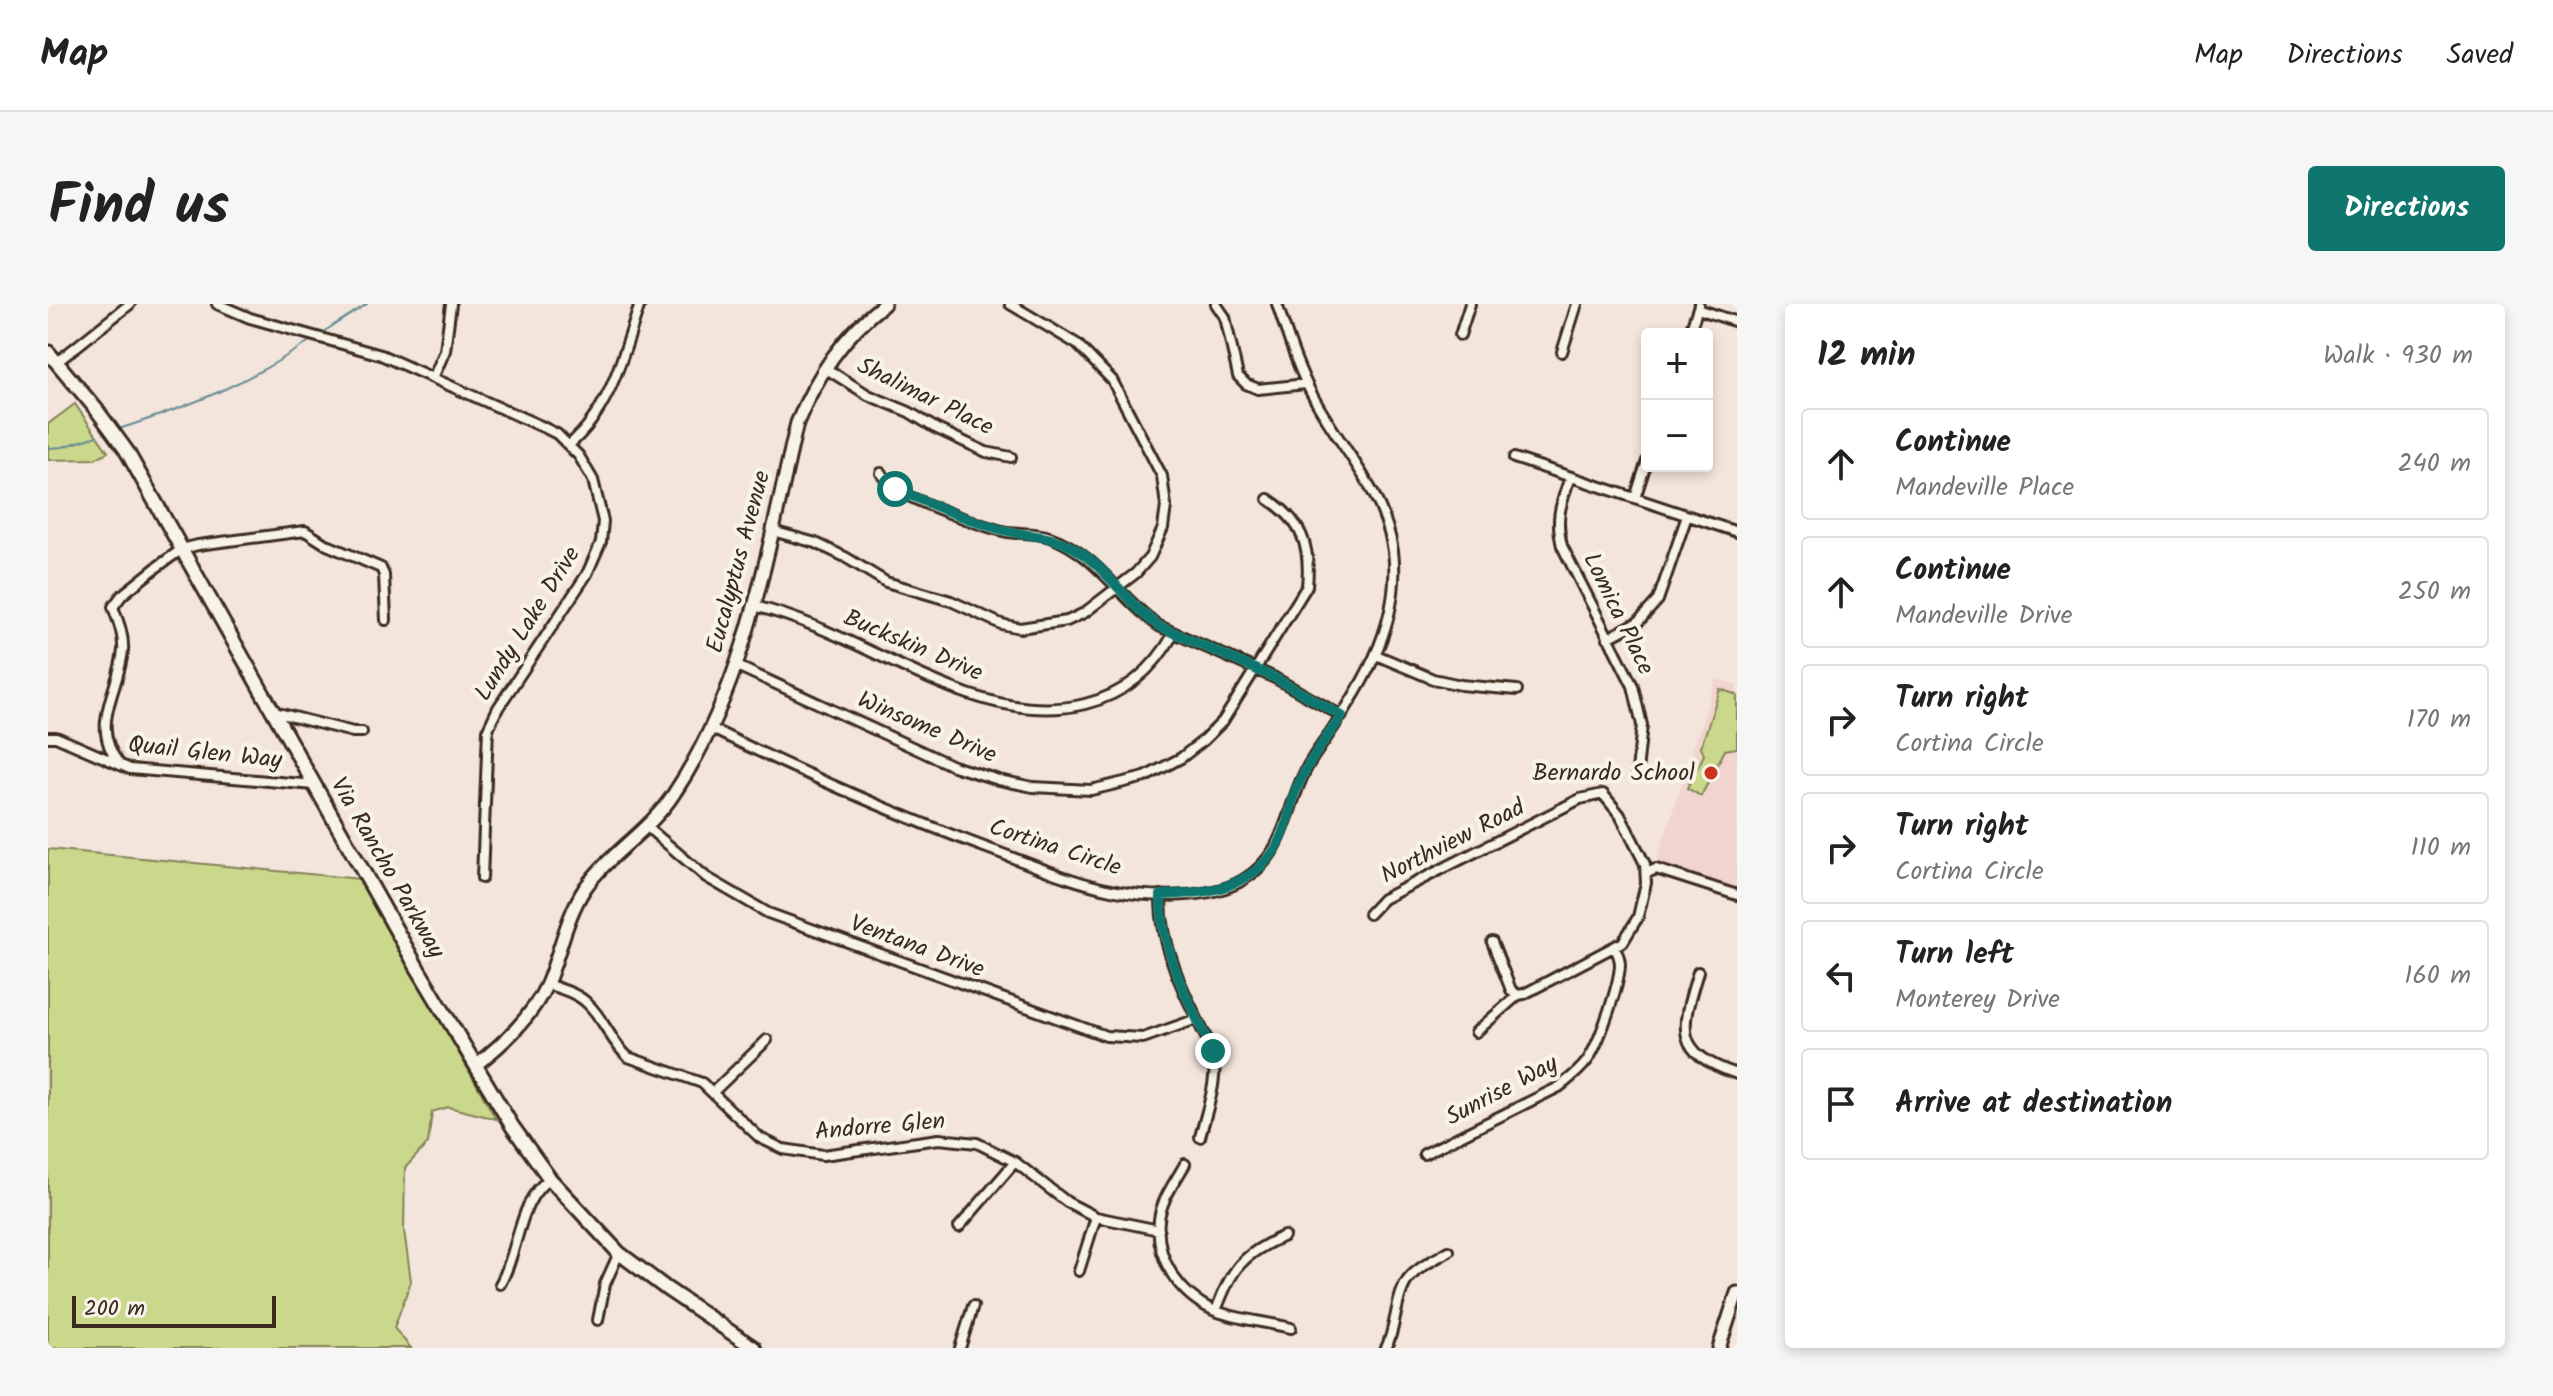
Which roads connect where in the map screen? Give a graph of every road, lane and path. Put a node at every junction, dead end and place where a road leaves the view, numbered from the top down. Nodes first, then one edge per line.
1 (130, 304) edge
2 (217, 304) edge
3 (451, 304) edge
4 (640, 304) edge
5 (884, 304) edge
6 (1010, 304) edge
7 (1216, 304) edge
8 (1277, 304) edge
9 (1470, 304) edge
10 (1577, 304) edge
11 (1698, 306) edge
12 (1737, 322) edge
13 (1691, 328) edge
14 (1460, 335) dead end
15 (1562, 352) dead end
16 (52, 357) edge
17 (825, 368) junction
18 (433, 378) junction
19 (1306, 384) junction
20 (569, 445) junction
21 (1011, 457) dead end
22 (1514, 458) dead end
23 (1643, 472) edge
24 (881, 473) dead end
25 (1570, 477) junction
26 (1635, 498) junction
27 (1268, 499) dead end
28 (1687, 516) junction
29 (772, 531) junction
30 (1737, 532) edge
31 (182, 549) junction
32 (1118, 588) junction
33 (754, 606) junction
34 (386, 620) dead end
35 (1174, 633) junction
36 (1608, 638) junction
37 (1376, 655) junction
38 (735, 665) junction
39 (1255, 669) junction
40 (1517, 690) dead end
41 (274, 712) junction
42 (1342, 716) junction
43 (710, 728) junction
44 (362, 732) dead end
45 (48, 737) edge
46 (120, 765) junction
47 (1637, 771) dead end
48 (314, 785) junction
49 (646, 826) junction
50 (1647, 873) junction
51 (482, 878) dead end
52 (1161, 895) junction
53 (1737, 895) edge
54 (1369, 914) dead end
55 (1492, 942) dead end
56 (1614, 948) junction
57 (1698, 972) dead end
58 (547, 984) junction
59 (1518, 995) junction
60 (1197, 1019) junction
61 (1476, 1032) dead end
62 (767, 1040) dead end
63 (476, 1065) junction
64 (1737, 1074) edge
65 (713, 1092) junction
66 (1200, 1137) dead end
67 (1424, 1154) dead end
68 (1015, 1162) junction
69 (1185, 1164) dead end
70 (550, 1179) junction
71 (1096, 1217) junction
72 (959, 1227) dead end
73 (1159, 1230) junction
74 (1284, 1236) dead end
75 (1449, 1251) dead end
76 (619, 1253) junction
77 (1079, 1271) dead end
78 (500, 1284) dead end
79 (1737, 1293) edge
80 (973, 1306) dead end
81 (1216, 1311) junction
82 (598, 1320) dead end
83 (1291, 1328) dead end
84 (1731, 1330) edge
85 (754, 1348) edge
86 (960, 1348) edge
87 (1386, 1348) edge
88 (1719, 1348) edge

1 - 16 street
2 - 18 street, Lundy Lake Drive
3 - 18 street
4 - 20 street
5 - 17 street, Eucalyptus Avenue
6 - 32 street
7 - 19 street
8 - 19 street, Cortina Circle
9 - 14 street
10 - 15 street
11 - 12 street
11 - 13 street
16 - 31 main road, Via Rancho Parkway
17 - 21 street, Shalimar Place
17 - 29 street, Eucalyptus Avenue
18 - 20 street, Lundy Lake Drive
19 - 37 street, Cortina Circle
20 - 51 street, Lundy Lake Drive
22 - 25 street
23 - 26 street
24 - 32 street
25 - 26 street
25 - 36 street, Lomica Place
26 - 28 street
27 - 39 street, Winsome Drive
28 - 30 street
28 - 36 street
29 - 32 street
29 - 33 street, Eucalyptus Avenue
31 - 34 street
31 - 41 main road, Via Rancho Parkway
31 - 46 street
32 - 35 street
33 - 35 street, Buckskin Drive
33 - 38 street, Eucalyptus Avenue
35 - 39 street
36 - 47 street, Lomica Place
37 - 40 street
37 - 42 street, Cortina Circle
38 - 39 street, Winsome Drive
38 - 43 street, Eucalyptus Avenue
39 - 42 street
41 - 44 street
41 - 48 main road, Via Rancho Parkway
42 - 52 street, Cortina Circle
43 - 49 street, Eucalyptus Avenue
43 - 52 street, Cortina Circle
45 - 46 street, Quail Glen Way
46 - 48 street, Quail Glen Way
48 - 63 main road, Via Rancho Parkway
49 - 58 street, Eucalyptus Avenue
49 - 60 street, Ventana Drive
50 - 53 street
50 - 54 street, Northview Road
50 - 56 street
52 - 60 street
55 - 59 street
56 - 59 street
56 - 67 street, Sunrise Way
57 - 64 street
58 - 63 street, Eucalyptus Avenue
58 - 65 street, Andorre Glen
59 - 61 street
60 - 66 street
62 - 65 street
63 - 70 main road, Via Rancho Parkway
65 - 68 street, Andorre Glen
68 - 71 street, Andorre Glen
68 - 72 street
69 - 73 street
70 - 76 main road, Via Rancho Parkway
70 - 78 street
71 - 73 street, Andorre Glen
71 - 77 street
73 - 81 street
74 - 81 street
75 - 87 street
76 - 82 street
76 - 85 main road, Via Rancho Parkway
79 - 84 street
80 - 86 street
81 - 83 street
84 - 88 street

